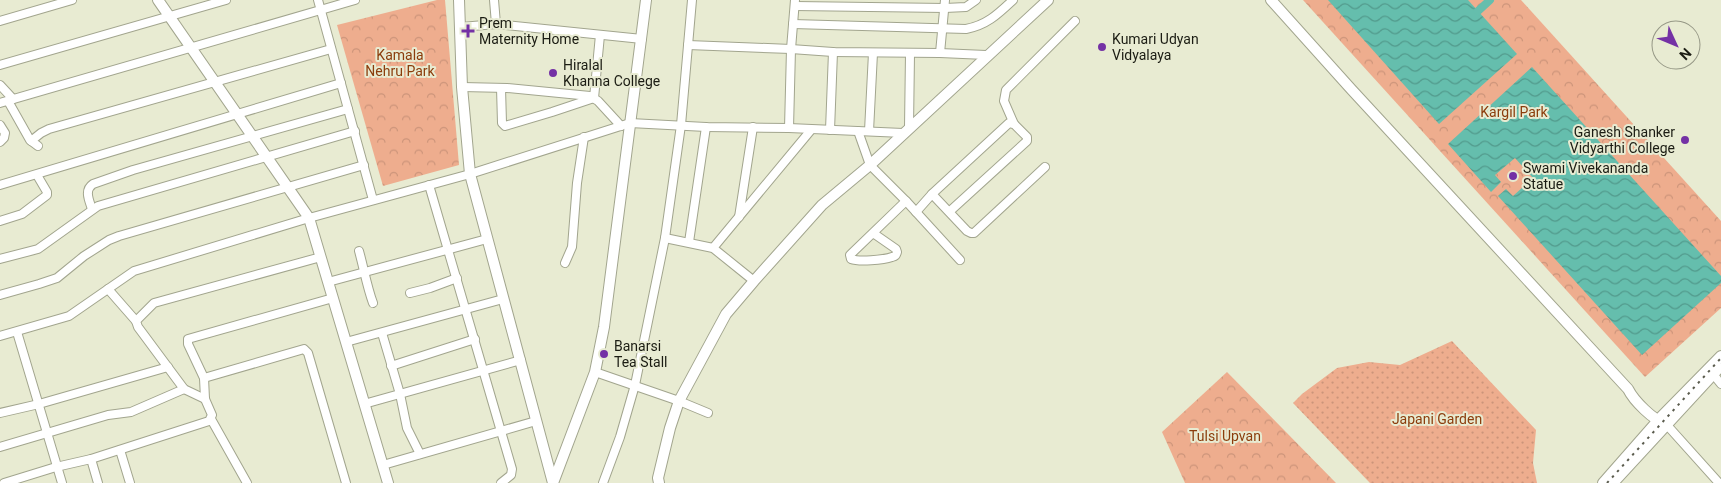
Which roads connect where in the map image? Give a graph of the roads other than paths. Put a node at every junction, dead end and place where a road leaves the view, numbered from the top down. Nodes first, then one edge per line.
1 (72, 0) edge
2 (158, 0) edge
3 (226, 0) edge
4 (318, 0) edge
5 (355, 0) edge
6 (459, 0) edge
7 (494, 0) edge
8 (646, 0) edge
9 (692, 0) edge
10 (976, 0) edge
11 (1013, 0) edge
12 (1048, 0) edge
13 (1271, 0) edge
14 (795, 3) edge
15 (45, 4) edge
16 (840, 4) edge
17 (945, 4) edge
18 (320, 10) junction
19 (170, 16) junction
20 (0, 21) edge
21 (1075, 21) dead end
22 (496, 24) junction
23 (793, 24) junction
24 (461, 26) junction
25 (943, 30) junction
26 (600, 35) junction
27 (642, 39) junction
28 (688, 45) junction
29 (191, 47) junction
30 (331, 49) junction
31 (791, 49) junction
32 (834, 52) junction
33 (873, 53) junction
34 (940, 53) junction
35 (910, 54) junction
36 (986, 56) junction
37 (0, 64) edge
38 (215, 82) junction
39 (341, 83) junction
40 (0, 85) edge
41 (462, 87) junction
42 (501, 88) junction
43 (594, 98) junction
44 (7, 101) edge
45 (348, 108) junction
46 (237, 114) junction
47 (625, 124) junction
48 (1014, 124) junction
49 (680, 125) junction
50 (0, 126) edge
51 (706, 127) junction
52 (753, 127) junction
53 (789, 128) junction
54 (812, 130) junction
55 (830, 130) junction
56 (906, 130) junction
57 (858, 131) junction
58 (869, 131) junction
59 (355, 132) junction
60 (252, 136) junction
61 (584, 137) junction
62 (31, 141) junction
63 (0, 142) edge
64 (38, 146) dead end
65 (267, 156) junction
66 (870, 164) junction
67 (364, 165) junction
68 (1045, 167) dead end
69 (37, 174) junction
70 (470, 174) junction
71 (429, 184) junction
72 (0, 185) edge
73 (288, 187) junction
74 (932, 194) junction
75 (373, 200) junction
76 (906, 202) junction
77 (92, 209) junction
78 (916, 212) junction
79 (949, 212) junction
80 (309, 218) junction
81 (739, 218) junction
82 (0, 221) edge
83 (873, 233) junction
84 (666, 238) junction
85 (487, 239) junction
86 (689, 242) junction
87 (713, 248) junction
88 (449, 249) junction
89 (358, 251) dead end
90 (321, 257) junction
91 (0, 259) edge
92 (960, 260) dead end
93 (565, 263) dead end
94 (364, 272) junction
95 (457, 278) junction
96 (754, 281) junction
97 (328, 282) junction
98 (108, 289) junction
99 (410, 292) dead end
100 (0, 295) edge
101 (333, 298) junction
102 (503, 299) junction
103 (373, 303) dead end
104 (466, 310) junction
105 (136, 321) junction
106 (17, 332) junction
107 (382, 333) junction
108 (0, 336) edge
109 (475, 339) junction
110 (346, 342) junction
111 (1721, 356) edge
112 (521, 360) junction
113 (391, 366) junction
114 (1721, 366) edge
115 (168, 367) junction
116 (484, 371) junction
117 (595, 372) junction
118 (1713, 374) junction
119 (204, 378) junction
120 (1721, 384) edge
121 (635, 385) junction
122 (184, 389) junction
123 (400, 394) junction
124 (205, 399) junction
125 (679, 401) junction
126 (39, 404) junction
127 (364, 404) junction
128 (0, 413) edge
129 (708, 413) dead end
130 (211, 419) junction
131 (536, 420) junction
132 (1662, 421) junction
133 (500, 431) junction
134 (47, 433) junction
135 (0, 446) edge
136 (120, 450) junction
137 (420, 454) junction
138 (91, 458) junction
139 (383, 465) junction
140 (56, 467) junction
141 (16, 481) edge
142 (1619, 481) edge
143 (4, 483) edge
144 (62, 483) edge
145 (98, 483) edge
146 (130, 483) edge
147 (247, 483) edge
148 (346, 483) edge
149 (388, 483) edge
150 (501, 483) edge
151 (553, 483) edge
152 (602, 483) edge
153 (659, 483) edge
154 (1603, 483) edge
155 (1720, 483) edge

1 - 15 street
2 - 19 street
3 - 19 street
4 - 18 street
5 - 18 street
6 - 24 street
7 - 22 street
8 - 27 street
9 - 28 street
10 - 17 street
11 - 25 street
12 - 36 street
13 - 132 street
14 - 16 street
14 - 23 street
15 - 20 street
16 - 17 street
17 - 25 street
18 - 29 street
18 - 30 street
19 - 29 street
19 - 37 street
21 - 48 street
22 - 24 street
22 - 26 street
23 - 25 street
23 - 31 street
24 - 41 street
25 - 34 street
26 - 27 street
26 - 43 street
27 - 47 street
28 - 31 street
28 - 49 street
29 - 38 street
29 - 44 street
30 - 38 street
30 - 39 street
31 - 32 street
31 - 53 street
32 - 33 street
32 - 55 street
33 - 35 street
33 - 58 street
34 - 35 street
34 - 36 street
35 - 56 street
36 - 56 street
38 - 46 street
38 - 62 street
39 - 45 street
39 - 46 street
40 - 44 street
41 - 42 street
41 - 70 street
42 - 43 street
42 - 43 street
43 - 47 street
44 - 62 street
45 - 59 street
45 - 60 street
46 - 60 street
46 - 69 street
47 - 49 street
47 - 61 street
47 - 117 street
48 - 74 street
48 - 79 street
49 - 51 street
49 - 84 street
50 - 63 street
51 - 52 street
51 - 86 street
52 - 53 street
52 - 81 street
53 - 54 street
54 - 55 street
54 - 81 street
55 - 57 street
56 - 58 street
56 - 66 street
57 - 58 street
57 - 66 street
59 - 65 street
59 - 67 street
60 - 65 street
60 - 77 street
61 - 70 street
61 - 93 street
62 - 64 street
65 - 73 street
65 - 77 street
66 - 76 street
66 - 96 street
67 - 73 street
67 - 75 street
68 - 79 street
69 - 72 street
69 - 82 street
70 - 71 street
70 - 85 street
71 - 75 street
71 - 88 street
73 - 80 street
73 - 100 street
74 - 78 street
74 - 79 street
75 - 80 street
76 - 78 street
76 - 83 street
77 - 91 street
78 - 92 street
80 - 90 street
80 - 98 street
81 - 87 street
83 - 83 street
84 - 86 street
84 - 121 street
85 - 88 street
85 - 102 street
86 - 87 street
87 - 96 street
88 - 94 street
88 - 95 street
89 - 94 street
90 - 97 street
90 - 105 street
94 - 97 street
94 - 103 street
95 - 99 street
95 - 104 street
96 - 125 street
97 - 101 street
98 - 105 street
98 - 106 street
101 - 110 street
101 - 119 street
102 - 104 street
102 - 112 street
104 - 107 street
104 - 109 street
105 - 115 street
106 - 108 street
106 - 126 street
107 - 110 street
107 - 113 street
109 - 113 street
109 - 116 street
110 - 127 street
111 - 132 street
112 - 116 street
112 - 131 street
113 - 123 street
114 - 118 street
115 - 122 street
115 - 126 street
116 - 123 street
116 - 133 street
117 - 121 street
117 - 151 street
118 - 120 street
118 - 132 street
119 - 124 street
119 - 148 street
121 - 125 street
121 - 152 street
122 - 124 street
122 - 134 street
123 - 127 street
123 - 137 street
124 - 130 street
125 - 129 street
125 - 153 street
126 - 128 street
126 - 134 street
127 - 139 street
130 - 136 street
130 - 147 street
131 - 133 street
131 - 151 street
132 - 142 street
132 - 154 street
132 - 155 street
133 - 137 street
133 - 150 street
134 - 135 street
134 - 140 street
136 - 138 street
136 - 146 street
137 - 139 street
138 - 140 street
138 - 145 street
139 - 149 street
140 - 141 street
140 - 144 street
141 - 143 street

